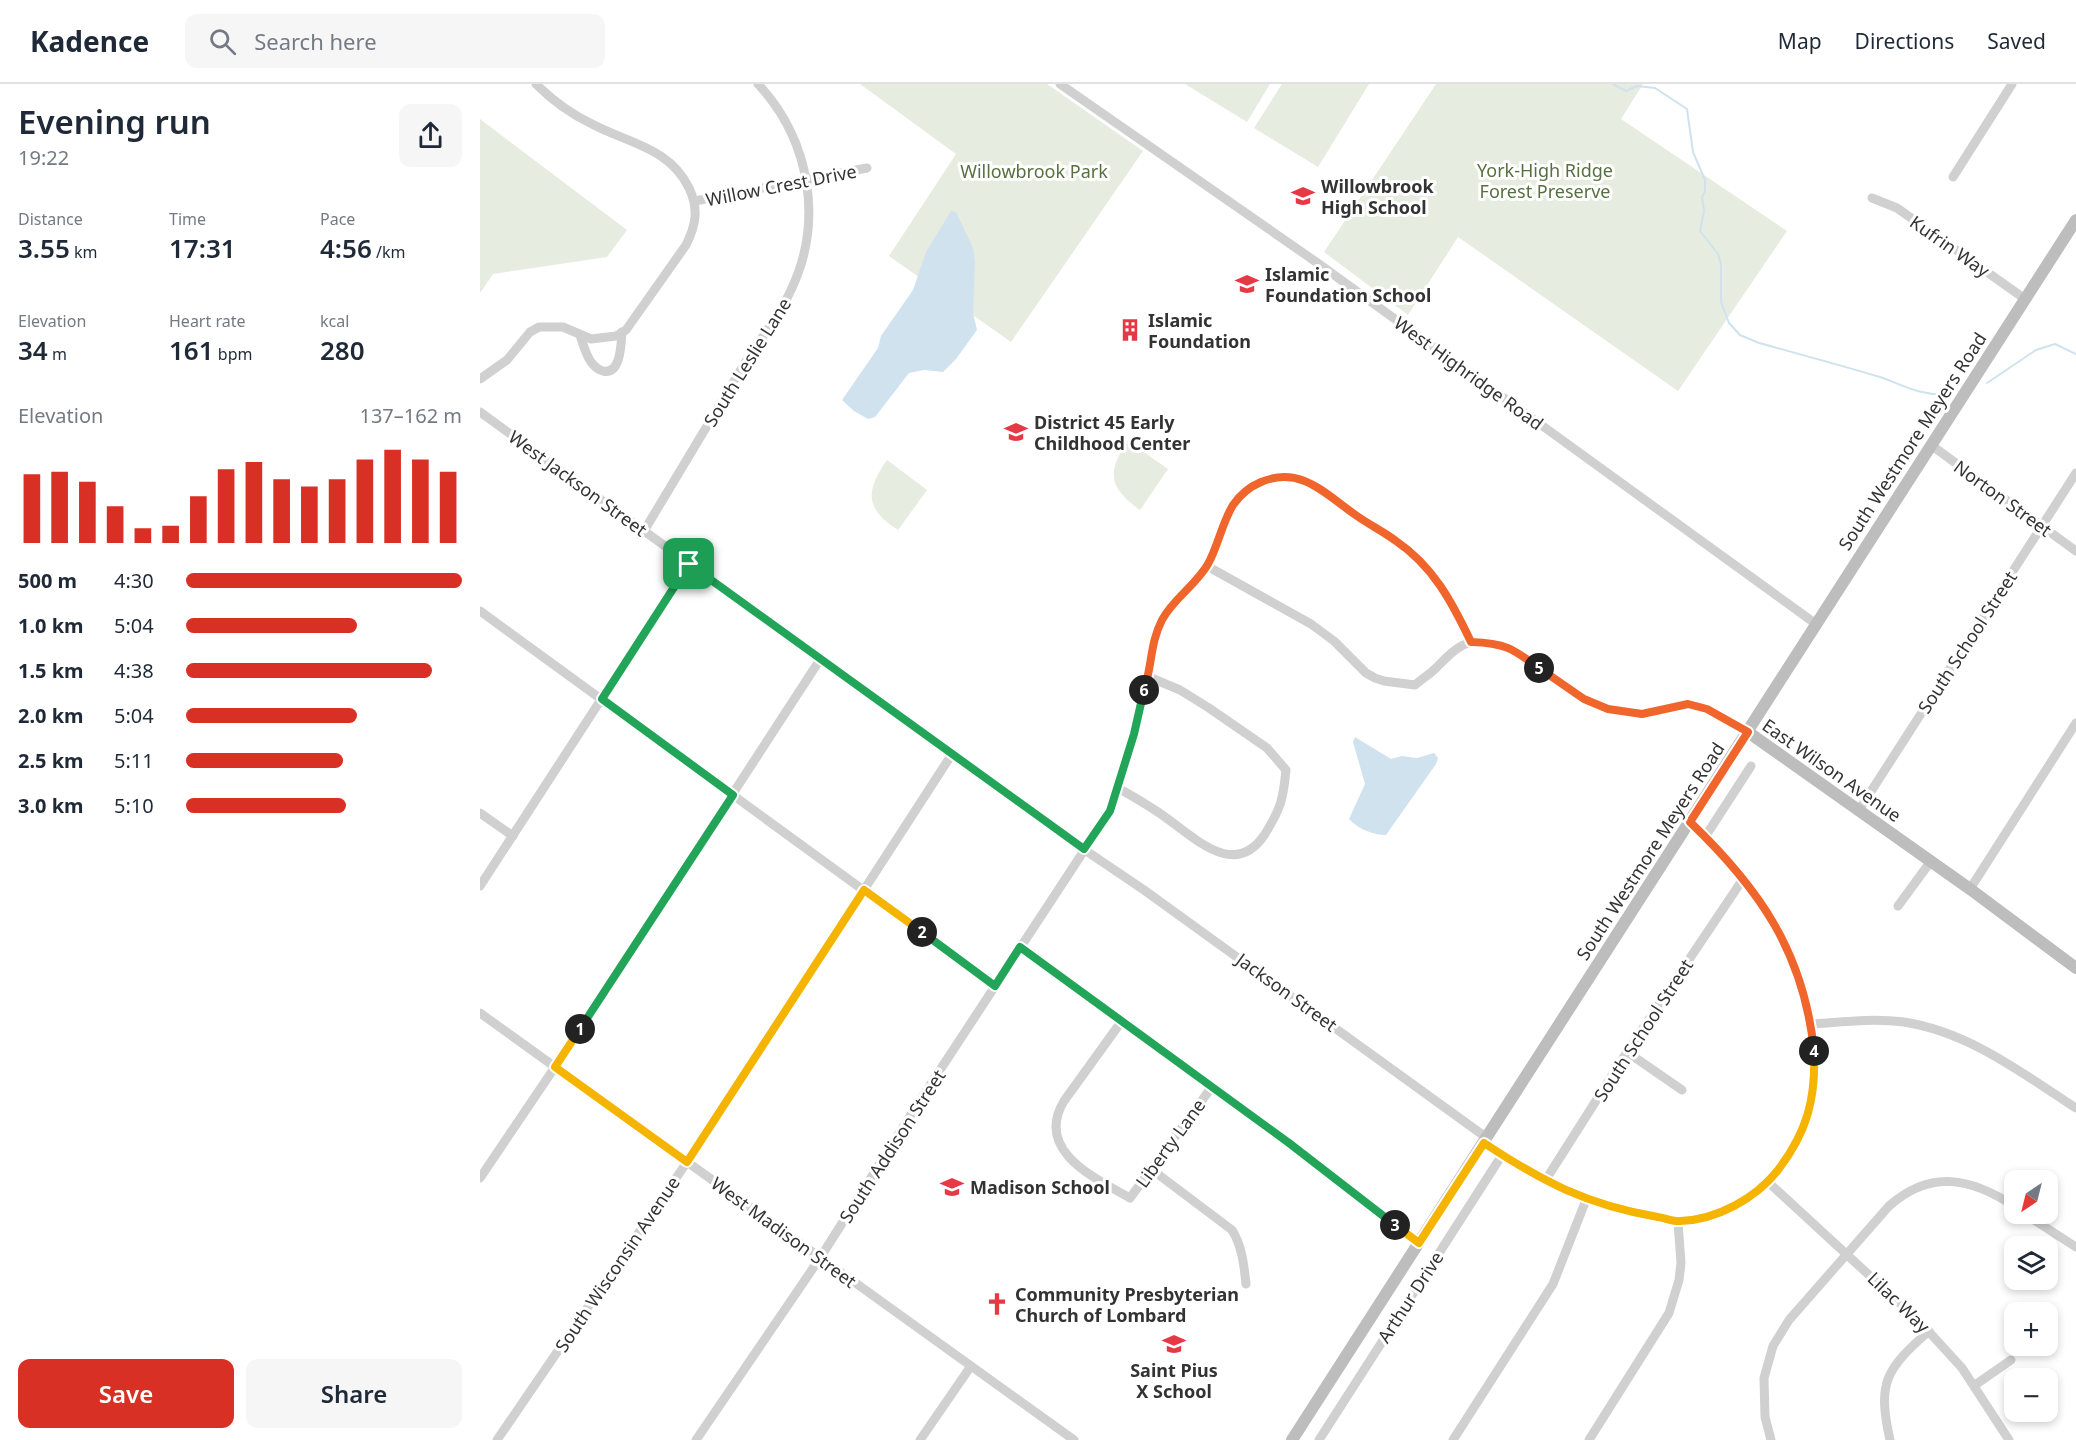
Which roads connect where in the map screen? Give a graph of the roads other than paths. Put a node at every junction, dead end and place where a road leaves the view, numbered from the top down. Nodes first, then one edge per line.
1 (536, 84) edge
2 (758, 84) edge
3 (1060, 84) edge
4 (2012, 84) edge
5 (867, 168) dead end
6 (1953, 177) dead end
7 (807, 179) junction
8 (1872, 198) dead end
9 (695, 201) junction
10 (2076, 220) edge
11 (2025, 299) junction
12 (622, 333) junction
13 (580, 335) junction
14 (480, 379) edge
15 (480, 412) edge
16 (1931, 445) junction
17 (2076, 473) edge
18 (2042, 527) junction
19 (644, 531) junction
20 (2076, 551) edge
21 (689, 564) junction
22 (1207, 566) junction
23 (480, 611) edge
24 (1816, 624) junction
25 (1471, 642) junction
26 (821, 658) junction
27 (1149, 677) junction
28 (602, 699) junction
29 (2076, 723) edge
30 (1748, 732) junction
31 (952, 754) junction
32 (1751, 766) dead end
33 (1118, 788) junction
34 (733, 795) junction
35 (1859, 810) junction
36 (480, 813) edge
37 (1690, 822) junction
38 (513, 836) junction
39 (1706, 837) junction
40 (1084, 849) junction
41 (1931, 861) junction
42 (1743, 879) junction
43 (480, 886) edge
44 (1970, 889) junction
45 (864, 890) junction
46 (1898, 906) dead end
47 (1020, 947) junction
48 (2076, 969) edge
49 (995, 986) junction
50 (480, 1013) edge
51 (1121, 1022) junction
52 (1811, 1024) junction
53 (1627, 1052) junction
54 (555, 1067) junction
55 (1211, 1088) junction
56 (1682, 1090) dead end
57 (2076, 1108) edge
58 (1485, 1141) junction
59 (1502, 1155) junction
60 (687, 1162) junction
61 (1151, 1169) junction
62 (480, 1178) edge
63 (1545, 1181) junction
64 (1768, 1182) junction
65 (1586, 1200) junction
66 (2004, 1200) edge
67 (1678, 1222) junction
68 (2040, 1224) edge
69 (1419, 1243) junction
70 (2076, 1247) edge
71 (1848, 1254) junction
72 (820, 1258) junction
73 (1246, 1284) dead end
74 (1929, 1331) junction
75 (2011, 1360) dead end
76 (971, 1366) junction
77 (1975, 1385) junction
78 (497, 1440) edge
79 (696, 1440) edge
80 (920, 1440) edge
81 (1074, 1440) edge
82 (1292, 1440) edge
83 (1319, 1440) edge
84 (1453, 1440) edge
85 (1589, 1440) edge
86 (1771, 1440) edge
87 (1890, 1440) edge
88 (2009, 1440) edge

1 - 9 street
2 - 7 street, South Leslie Lane
3 - 24 street, West Highridge Road
4 - 6 street
5 - 7 street, Willow Crest Drive
7 - 9 street, Willow Crest Drive
7 - 19 street, South Leslie Lane
8 - 11 street, Kufrin Way
9 - 12 street
10 - 11 street, South Westmore Meyers Road
11 - 16 street, South Westmore Meyers Road
12 - 13 street
12 - 13 street
13 - 14 street
15 - 19 street, West Jackson Street
16 - 18 street, Norton Street
16 - 24 street, South Westmore Meyers Road
17 - 18 street, South School Street
18 - 20 street, Norton Street
18 - 35 street, South School Street
19 - 21 street, West Jackson Street
21 - 26 street, West Jackson Street
21 - 28 street
22 - 25 street
22 - 25 street, South Addison Street
22 - 27 street, South Addison Street
23 - 28 street
24 - 30 street, South Westmore Meyers Road
25 - 30 street, East Wilson Avenue
26 - 31 street, West Jackson Street
26 - 34 street
27 - 33 street, South Addison Street
27 - 33 street
28 - 34 street
28 - 38 street
29 - 44 street
30 - 35 street, East Wilson Avenue
30 - 37 street, South Westmore Meyers Road
31 - 40 street, West Jackson Street
31 - 45 street, South Wisconsin Avenue
32 - 39 street
33 - 40 street, South Addison Street
34 - 45 street
34 - 54 street
35 - 41 street, East Wilson Avenue
36 - 38 street
37 - 39 street
37 - 58 street, South Westmore Meyers Road
38 - 43 street
39 - 42 street
40 - 47 street, South Addison Street
40 - 58 street, Jackson Street
41 - 44 street, East Wilson Avenue
41 - 46 street
42 - 52 street
42 - 53 street, South School Street
44 - 48 street, East Wilson Avenue
45 - 49 street
45 - 60 street, South Wisconsin Avenue
47 - 49 street, South Addison Street
47 - 51 street
49 - 72 street, South Addison Street
50 - 54 street, West Madison Street
51 - 55 street
51 - 61 street, Liberty Lane
52 - 57 street
52 - 64 street
53 - 56 street
53 - 63 street, South School Street
54 - 60 street, West Madison Street
54 - 62 street
55 - 61 street, Liberty Lane
55 - 69 street
58 - 59 street, Jackson Street
58 - 69 street, South Westmore Meyers Road
59 - 63 street, Jackson Street
59 - 83 street, Arthur Drive
60 - 72 street, West Madison Street
60 - 78 street, South Wisconsin Avenue
61 - 73 street
63 - 65 street, Jackson Street
64 - 67 street
64 - 71 street, Lilac Way
65 - 67 street, Jackson Street
65 - 84 street
66 - 71 street
67 - 85 street
68 - 70 street
69 - 82 street, South Westmore Meyers Road
71 - 74 street, Lilac Way
71 - 86 street
72 - 76 street, West Madison Street
72 - 79 street, South Addison Street
74 - 77 street, Lilac Way
74 - 87 street
75 - 77 street
76 - 80 street
76 - 81 street, West Madison Street
77 - 88 street, Lilac Way

